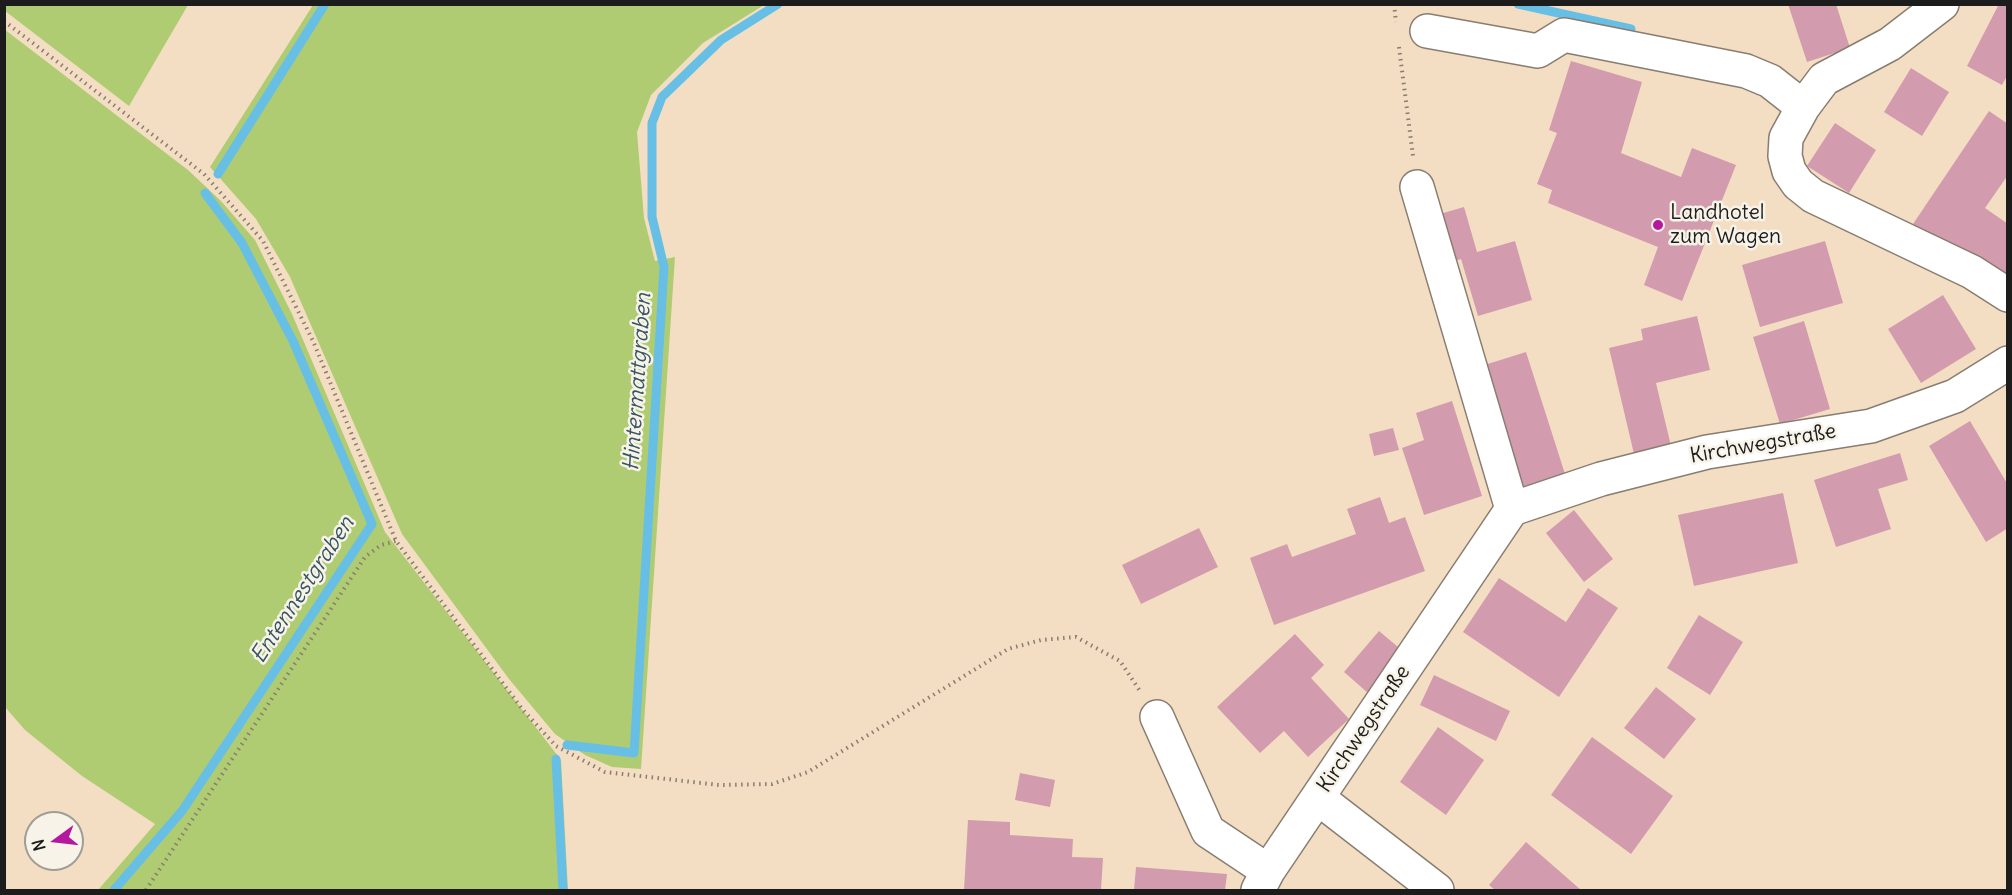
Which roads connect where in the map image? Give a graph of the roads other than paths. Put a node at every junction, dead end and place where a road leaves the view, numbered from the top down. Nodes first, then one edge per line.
1 (1942, 4) edge
2 (1407, 32) road end
3 (1803, 107) junction
4 (1417, 187) road end
5 (2007, 295) edge
6 (2007, 363) edge
7 (1512, 509) junction
8 (1157, 717) road end
9 (1318, 798) junction
10 (1263, 881) edge
11 (1437, 891) edge

1 - 3 street
2 - 3 street
3 - 5 street
4 - 7 street
6 - 7 street, Kirchwegstraße
7 - 9 street, Kirchwegstraße
8 - 10 street
9 - 10 street, Kirchwegstraße
9 - 11 street

